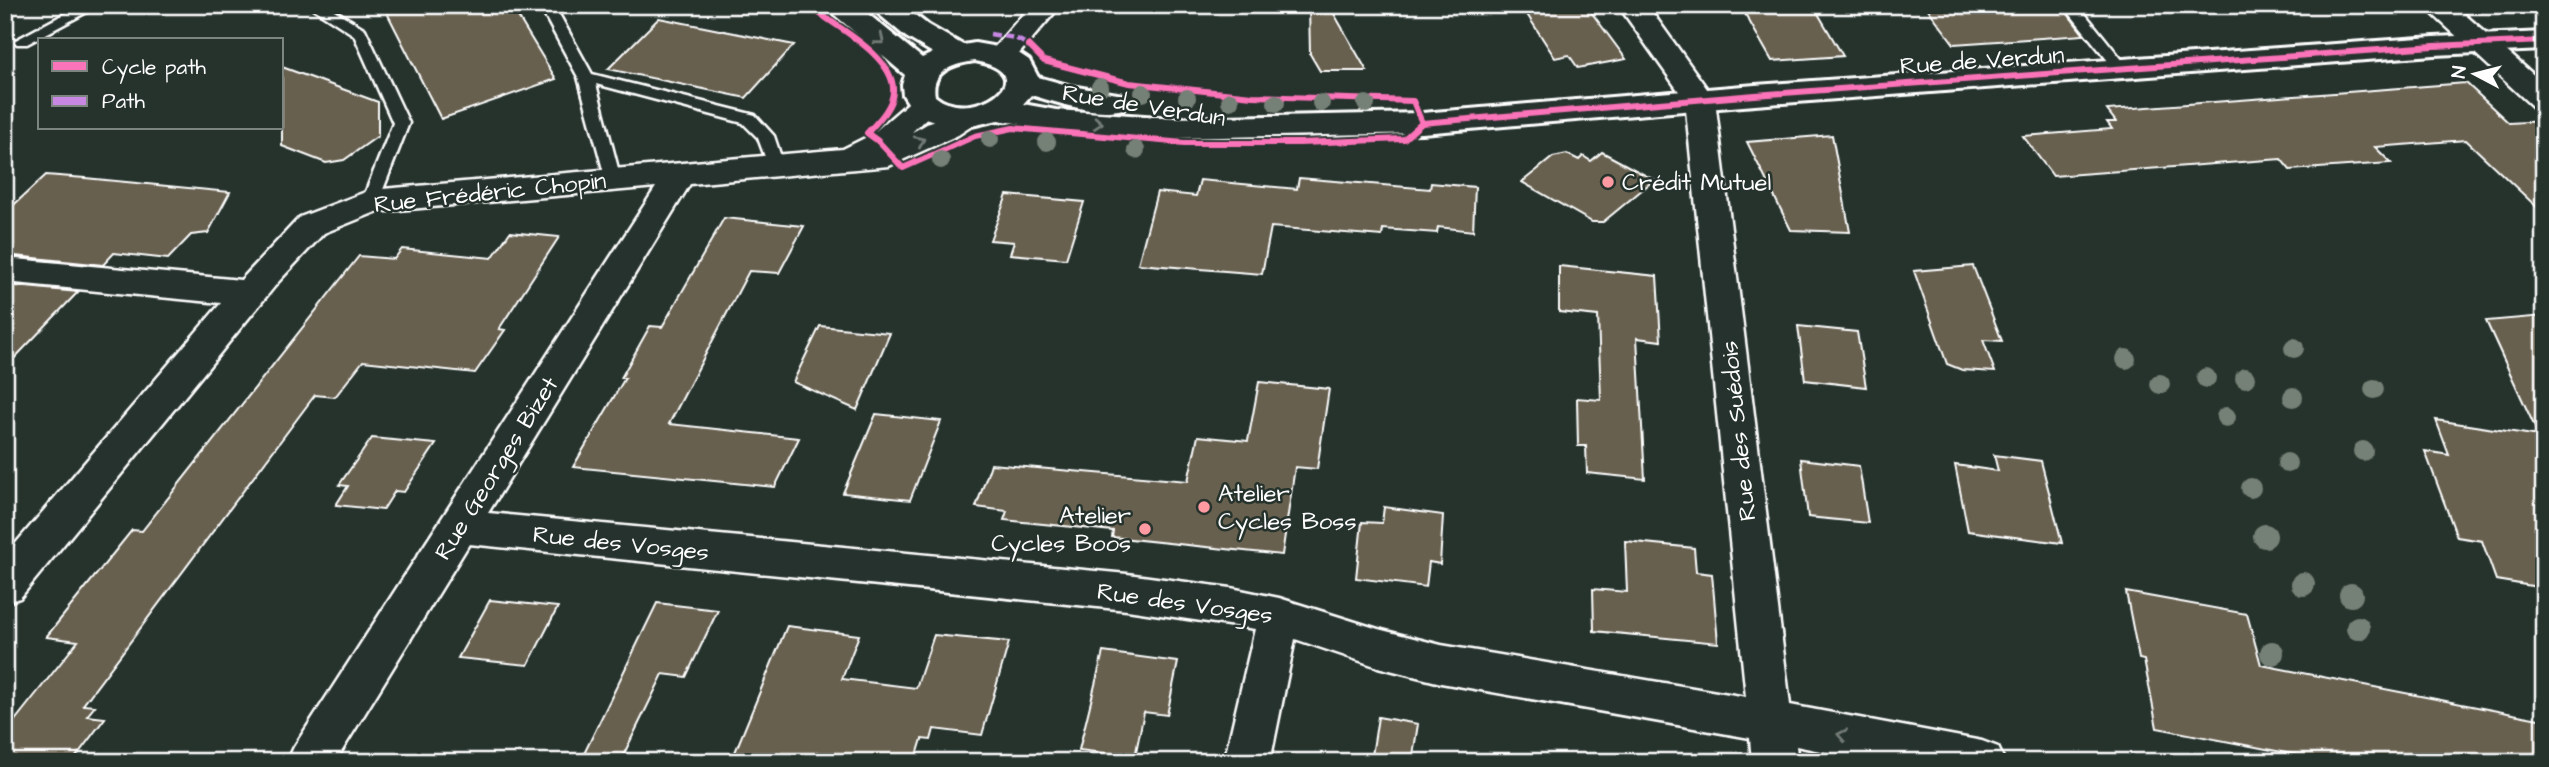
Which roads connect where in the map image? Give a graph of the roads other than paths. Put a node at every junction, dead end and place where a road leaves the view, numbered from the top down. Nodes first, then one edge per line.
1 (93, 5) edge
2 (315, 5) edge
3 (546, 5) edge
4 (838, 5) edge
5 (883, 5) edge
6 (1047, 5) edge
7 (1632, 5) edge
8 (2070, 5) edge
9 (2437, 5) edge
10 (22, 41) dead end
11 (2544, 41) edge
12 (2481, 44) junction
13 (957, 54) junction
14 (1002, 56) junction
15 (2122, 69) junction
16 (586, 77) junction
17 (1023, 83) junction
18 (924, 89) junction
19 (1700, 100) junction
20 (2544, 100) edge
21 (996, 110) junction
22 (965, 116) junction
23 (1267, 125) junction
24 (850, 159) junction
25 (776, 166) junction
26 (680, 174) junction
27 (613, 180) junction
28 (371, 201) junction
29 (5, 270) edge
30 (250, 293) junction
31 (459, 527) junction
32 (5, 586) edge
33 (1279, 616) junction
34 (1773, 741) edge
35 (310, 762) edge
36 (1247, 762) edge
37 (1982, 762) edge

1 - 10 lane
2 - 28 lane
3 - 16 lane
4 -> 18 main road
5 - 13 main road
6 - 14 street
7 - 19 street
8 - 15 lane
9 - 12 street
11 - 12 main road, Rue de Verdun
12 - 15 main road, Rue de Verdun
12 - 20 street
13 - 14 main road
13 - 18 main road
14 - 17 main road
15 - 19 main road, Rue de Verdun
16 - 25 lane
16 - 27 lane
17 - 21 main road
17 - 23 main road, Rue de Verdun
18 - 22 main road
18 - 24 street, Rue Frédéric Chopin
19 - 23 main road, Rue de Verdun
19 - 34 street, Rue des Suédois
21 - 22 main road
21 -> 23 main road, Rue de Verdun
24 -> 22 street, Rue Frédéric Chopin
24 - 25 street, Rue Frédéric Chopin
25 - 26 street, Rue Frédéric Chopin
26 - 27 street, Rue Frédéric Chopin
26 - 31 street, Rue Georges Bizet
27 - 28 street, Rue Frédéric Chopin
28 - 30 street, Rue Frédéric Chopin
29 - 30 street
30 - 32 street, Rue Frédéric Chopin
31 - 33 street, Rue des Vosges
31 - 35 street, Rue Georges Bizet
33 - 34 street, Rue des Vosges
33 - 36 street
37 -> 34 street, Rue des Vosges

